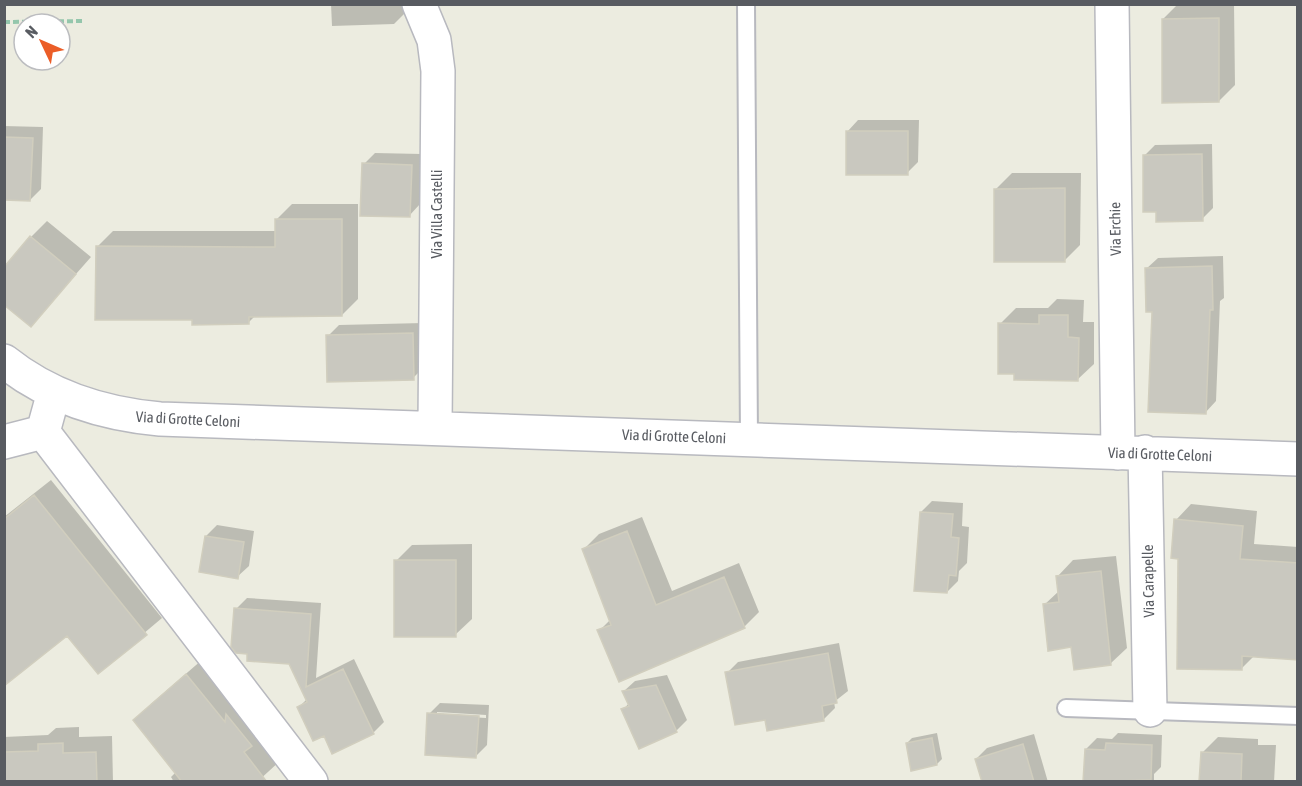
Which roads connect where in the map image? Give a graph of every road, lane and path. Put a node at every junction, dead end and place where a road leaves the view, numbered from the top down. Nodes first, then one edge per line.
1 (419, 4) edge
2 (746, 4) edge
3 (1112, 4) edge
4 (85, 21) dead end
5 (4, 22) edge
6 (4, 361) edge
7 (54, 392) junction
8 (435, 427) junction
9 (43, 432) junction
10 (749, 439) junction
11 (4, 442) edge
12 (1131, 452) junction
13 (1298, 459) edge
14 (1066, 708) dead end
15 (1150, 710) junction
16 (1298, 716) edge
17 (311, 782) edge

1 - 8 street, Via Villa Castelli
2 - 10 lane
3 - 12 street, Via Erchie
4 - 5 path
6 - 7 street, Via di Grotte Celoni
7 - 8 street, Via di Grotte Celoni
7 - 9 street
8 - 10 street, Via di Grotte Celoni
9 - 11 street
9 - 17 street
10 - 12 street, Via di Grotte Celoni
12 - 13 street, Via di Grotte Celoni
12 - 15 street, Via Carapelle
14 - 15 lane
15 - 16 lane

